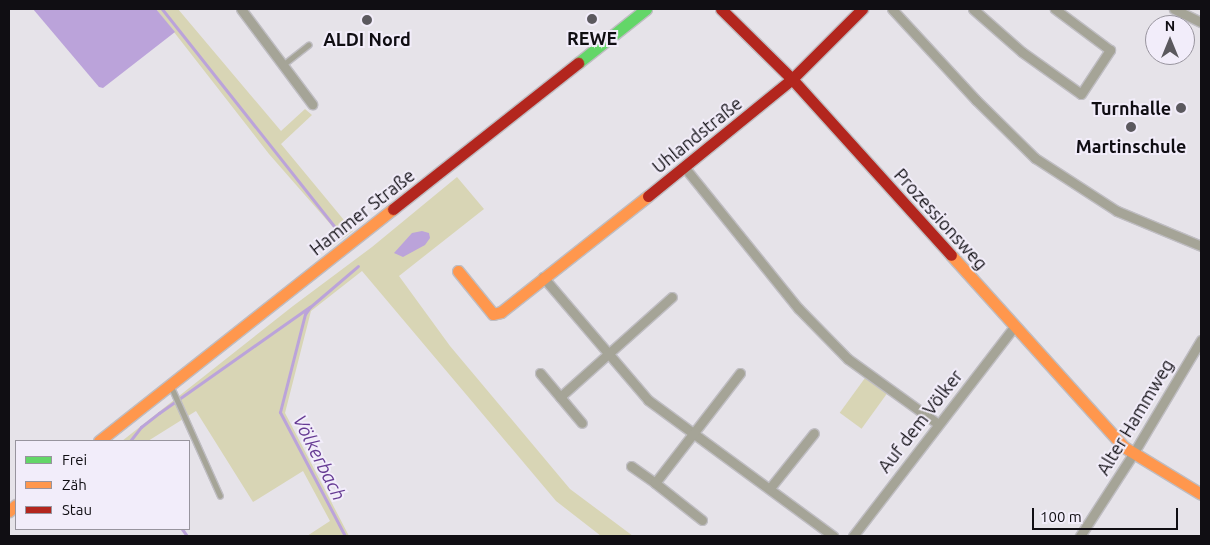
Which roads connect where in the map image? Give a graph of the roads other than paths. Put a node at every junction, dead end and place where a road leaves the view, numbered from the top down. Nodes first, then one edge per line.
1 (241, 9) edge
2 (646, 9) edge
3 (721, 9) edge
4 (862, 9) edge
5 (892, 9) edge
6 (973, 9) edge
7 (1055, 9) edge
8 (1174, 9) edge
9 (1201, 22) edge
10 (308, 45) dead end
11 (284, 64) junction
12 (792, 80) junction
13 (312, 104) dead end
14 (685, 168) junction
15 (1201, 246) edge
16 (458, 271) dead end
17 (543, 277) junction
18 (672, 297) dead end
19 (1015, 326) junction
20 (1201, 340) edge
21 (609, 352) junction
22 (540, 373) dead end
23 (740, 373) dead end
24 (171, 384) junction
25 (560, 397) junction
26 (582, 423) dead end
27 (938, 424) junction
28 (814, 433) dead end
29 (694, 434) junction
30 (110, 437) edge
31 (1134, 454) junction
32 (631, 466) dead end
33 (655, 483) junction
34 (770, 488) junction
35 (1201, 494) edge
36 (220, 495) dead end
37 (702, 520) dead end
38 (833, 536) edge
39 (853, 536) edge
40 (1080, 536) edge

1 - 11 street
2 - 24 street, Hammer Straße
3 - 12 street, Prozessionsweg
4 - 12 street, Uhlandstraße
5 - 15 street
6 - 7 street
8 - 9 street
10 - 11 lane
11 - 13 street
12 - 14 street, Uhlandstraße
12 - 19 street, Prozessionsweg
14 - 17 street, Uhlandstraße
14 - 27 street
16 - 17 street, Uhlandstraße
17 - 21 street
18 - 21 street
19 - 27 street, Auf dem Völker
19 - 31 street, Prozessionsweg
20 - 31 street, Alter Hammweg
21 - 25 street
21 - 29 street
22 - 25 street
23 - 29 street
24 - 30 street, Hammer Straße
24 - 36 lane
25 - 26 street
27 - 39 street, Auf dem Völker
28 - 34 street
29 - 33 street
29 - 34 street
31 - 35 street, Prozessionsweg
31 - 40 street, Alter Hammweg
32 - 33 street
33 - 37 street
34 - 38 street

